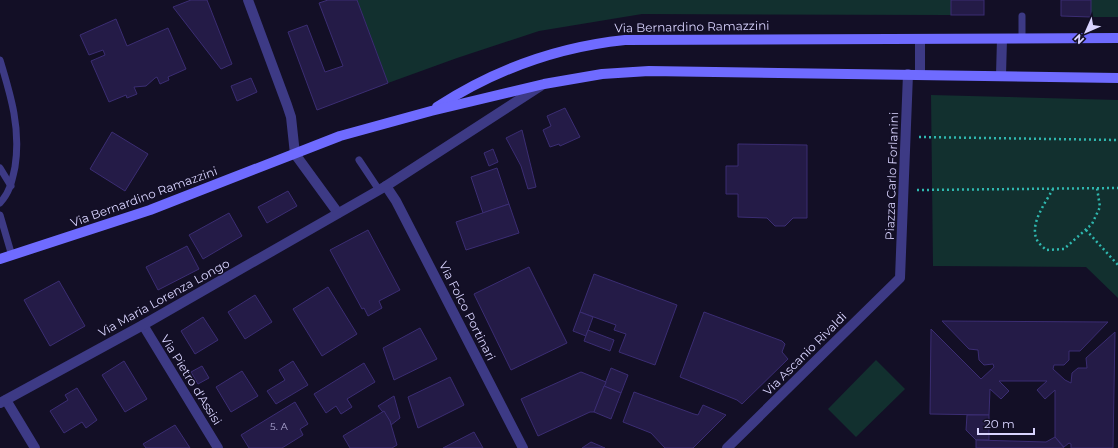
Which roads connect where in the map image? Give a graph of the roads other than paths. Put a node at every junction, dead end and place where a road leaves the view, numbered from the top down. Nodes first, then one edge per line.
1 (248, 0) edge
2 (1022, 16) dead end
3 (1022, 38) junction
4 (1118, 38) edge
5 (1002, 39) junction
6 (920, 40) junction
7 (0, 60) edge
8 (908, 74) junction
9 (920, 75) junction
10 (1001, 75) junction
11 (1118, 78) edge
12 (544, 84) junction
13 (431, 111) junction
14 (295, 154) junction
15 (359, 160) dead end
16 (0, 168) edge
17 (11, 186) junction
18 (383, 188) junction
19 (0, 203) edge
20 (338, 213) junction
21 (0, 215) edge
22 (12, 256) junction
23 (0, 260) edge
24 (900, 278) joint
25 (143, 325) junction
26 (3, 401) edge
27 (35, 448) edge
28 (218, 448) edge
29 (523, 448) edge
30 (727, 448) edge

1 - 14 street
2 - 3 lane
3 - 4 street, Via Bernardino Ramazzini
3 - 5 street, Via Bernardino Ramazzini
5 - 6 street, Via Bernardino Ramazzini
5 - 10 street
6 - 9 street
6 - 13 street, Via Bernardino Ramazzini
7 - 17 lane
8 - 9 street, Via Bernardino Ramazzini
8 - 12 street, Via Bernardino Ramazzini
8 - 24 street, Piazza Carlo Forlanini
9 - 10 street, Via Bernardino Ramazzini
10 - 11 street, Via Bernardino Ramazzini
12 - 13 street, Via Bernardino Ramazzini
12 - 18 street, Via Bernardino Ramazzini
13 - 14 street, Via Bernardino Ramazzini
14 - 20 street
14 - 22 street, Via Bernardino Ramazzini
15 - 18 lane
16 - 17 lane
17 - 19 lane
18 - 20 street, Via Bernardino Ramazzini
18 - 29 street, Via Folco Portinari
20 - 25 street, Via Maria Lorenza Longo
21 - 22 lane
22 - 23 street, Via Bernardino Ramazzini
24 - 30 street, Via Ascanio Rivaldi
25 - 26 street, Via Maria Lorenza Longo
25 - 28 street, Via Pietro d'Assisi
26 - 27 street

